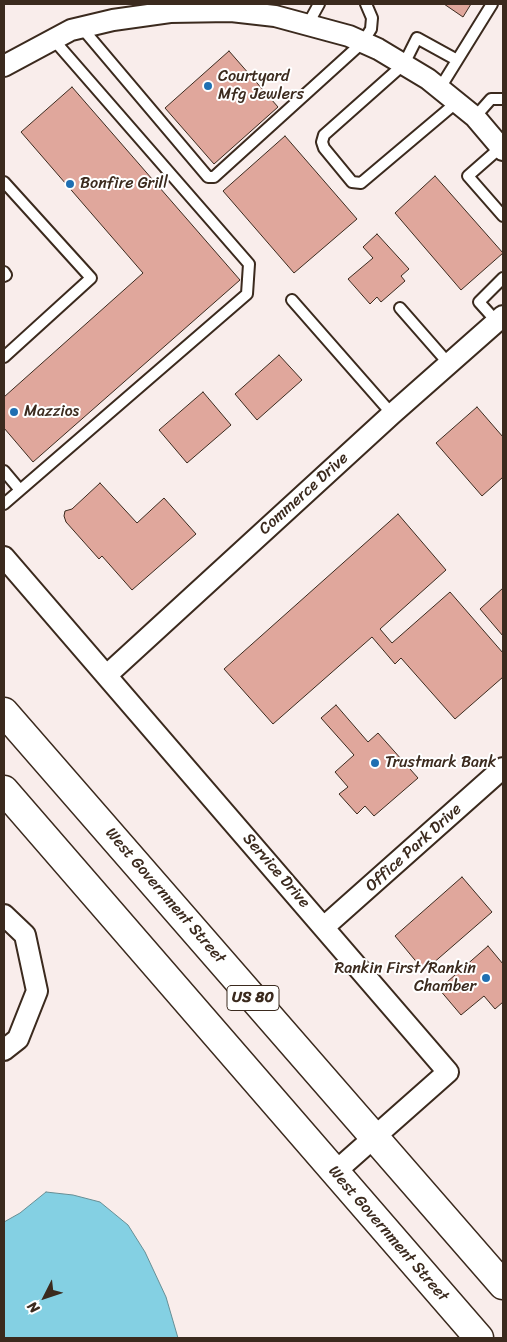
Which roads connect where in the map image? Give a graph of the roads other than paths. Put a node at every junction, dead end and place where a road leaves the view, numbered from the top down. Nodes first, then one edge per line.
1 (319, 4) edge
2 (366, 4) edge
3 (492, 4) edge
4 (270, 10) edge
5 (308, 24) junction
6 (82, 28) junction
7 (53, 39) junction
8 (363, 42) junction
9 (457, 60) junction
10 (404, 64) junction
11 (4, 66) edge
12 (440, 88) junction
13 (503, 99) edge
14 (457, 102) junction
15 (475, 117) junction
16 (502, 148) edge
17 (4, 182) edge
18 (503, 216) edge
19 (4, 272) edge
20 (4, 276) edge
21 (503, 278) edge
22 (292, 300) dead end
23 (400, 308) dead end
24 (500, 319) edge
25 (4, 357) edge
26 (449, 364) junction
27 (392, 414) junction
28 (4, 471) edge
29 (20, 490) junction
30 (4, 504) edge
31 (4, 557) edge
32 (107, 675) junction
33 (4, 712) edge
34 (503, 768) edge
35 (4, 790) edge
36 (4, 915) edge
37 (324, 927) junction
38 (4, 1050) edge
39 (374, 1136) junction
40 (334, 1172) junction
41 (501, 1278) edge
42 (479, 1338) edge

1 - 5 lane
2 - 8 lane
3 - 9 lane
4 - 5 street
4 - 6 street
5 - 8 street
6 - 7 street
6 - 8 lane
7 - 11 street
7 - 29 lane
8 - 10 street
9 - 10 lane
9 - 12 lane
10 - 12 street
10 - 14 lane
12 - 14 street
13 - 15 lane
14 - 15 street
15 - 16 street
16 - 18 lane
17 - 25 lane
19 - 20 lane
21 - 24 lane
22 - 27 lane
23 - 26 lane
24 - 26 street, Commerce Drive
26 - 27 street, Commerce Drive
27 - 32 street, Commerce Drive
28 - 29 lane
29 - 30 lane
31 - 32 street, Service Drive
32 - 37 street, Service Drive
33 - 39 main road, West Government Street / US 80
34 - 37 street, Office Park Drive
35 - 40 main road, West Government Street / US 80
36 - 38 street
37 - 39 street, Service Drive
39 - 40 street, Service Drive
39 - 41 main road, West Government Street / US 80
40 - 42 main road, West Government Street / US 80

